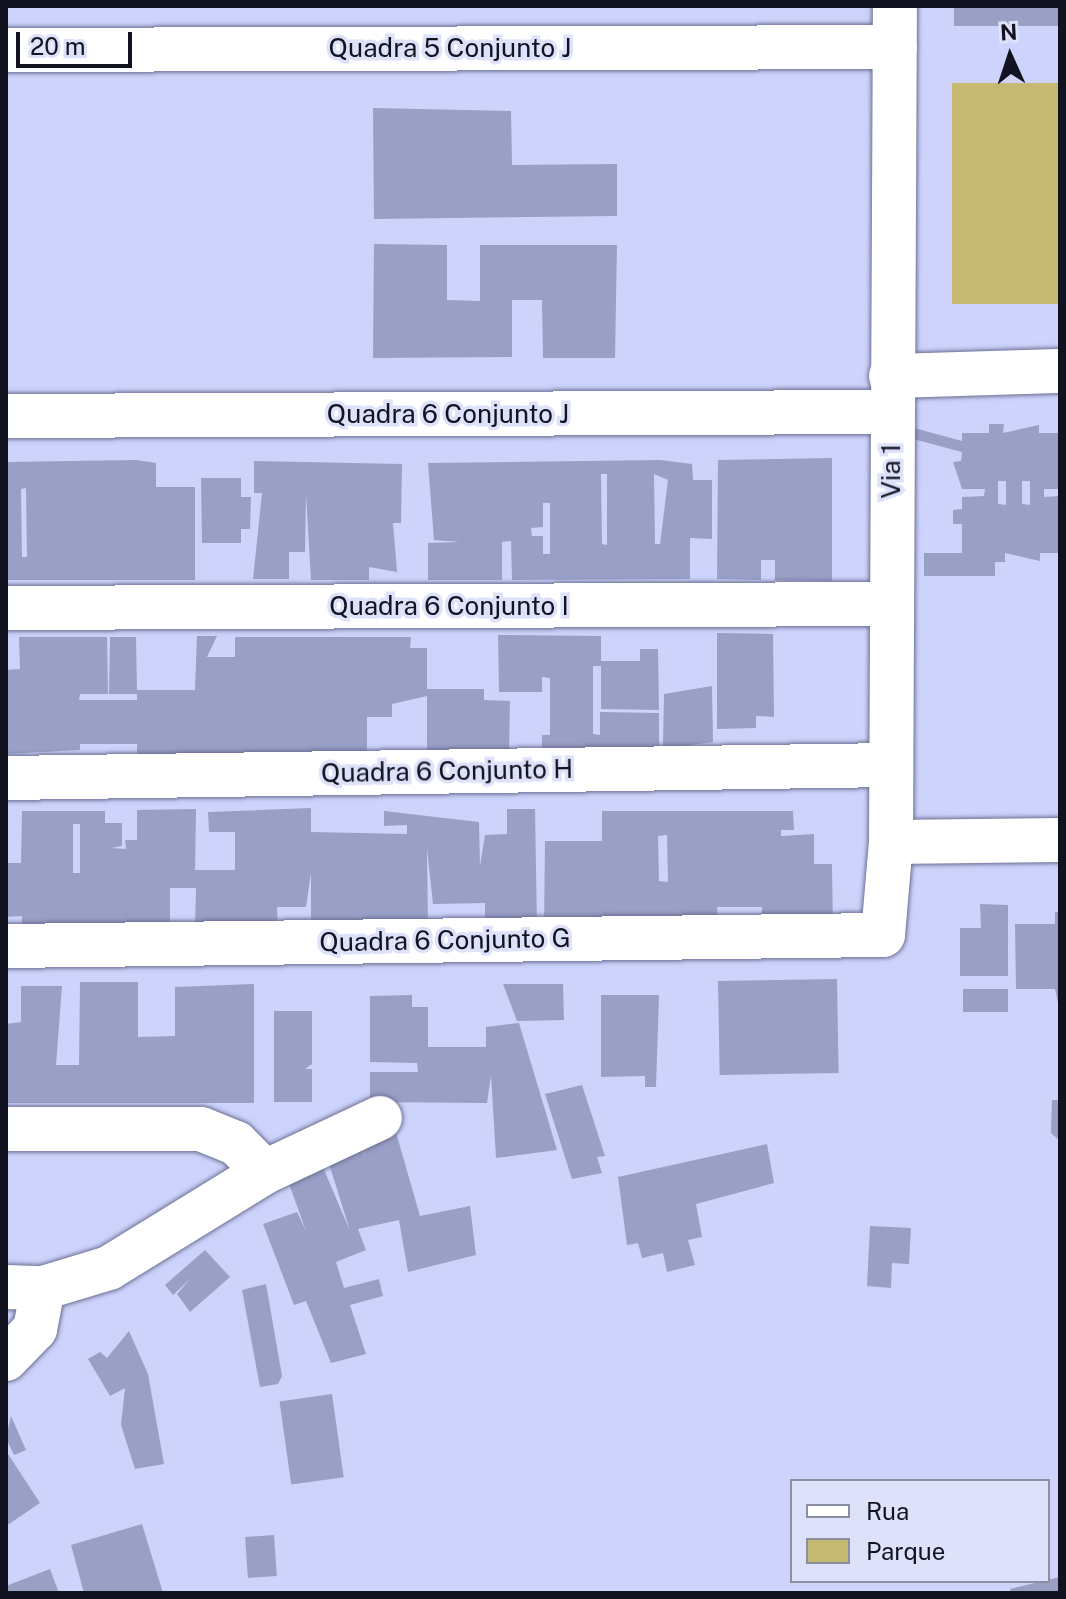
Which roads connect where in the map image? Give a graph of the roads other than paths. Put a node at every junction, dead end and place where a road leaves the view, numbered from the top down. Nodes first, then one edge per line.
1 (895, 26) edge
2 (6, 50) edge
3 (1060, 371) edge
4 (890, 394) junction
5 (6, 416) edge
6 (892, 604) junction
7 (6, 608) edge
8 (889, 765) junction
9 (6, 778) edge
10 (1060, 840) edge
11 (891, 842) junction
12 (883, 935) joint
13 (6, 946) edge
14 (380, 1118) dead end
15 (6, 1129) edge
16 (265, 1172) junction
17 (25, 1288) edge
18 (6, 1359) edge

1 - 2 street, Quadra 5 Conjunto J
1 - 4 street, Via 1
3 - 4 street, Quadra 6 Conjunto J
4 - 5 street, Quadra 6 Conjunto J
4 - 6 street, Via 1
6 - 7 street, Quadra 6 Conjunto I
6 - 8 street, Via 1
8 - 9 street, Quadra 6 Conjunto H
8 - 11 street, Via 1
10 - 11 street
11 - 12 street, Via 1
12 - 13 street, Quadra 6 Conjunto G
14 - 16 street
15 - 16 street
16 - 17 street
17 - 18 street

